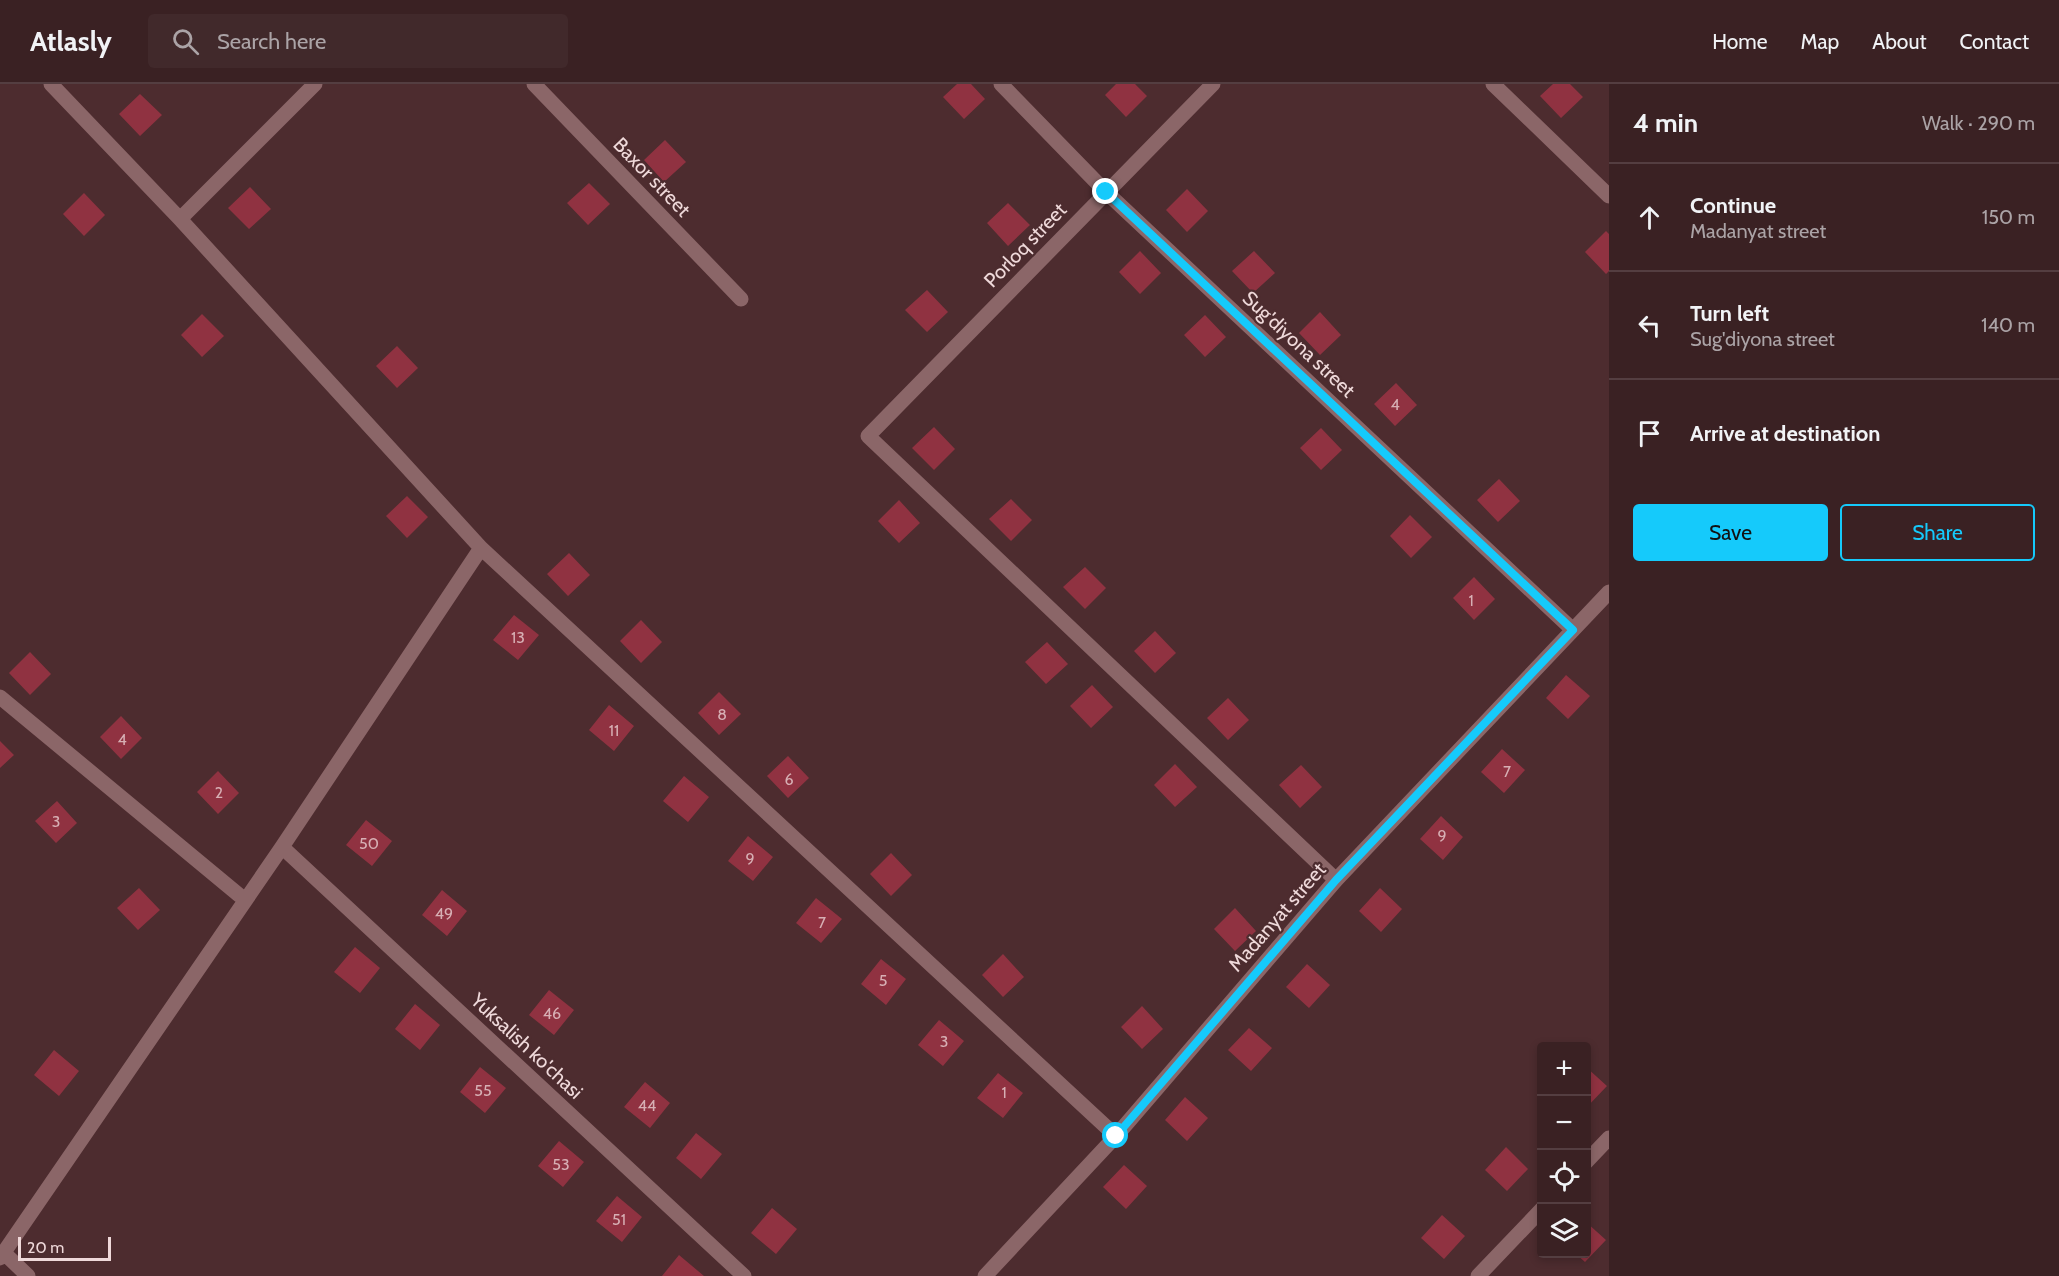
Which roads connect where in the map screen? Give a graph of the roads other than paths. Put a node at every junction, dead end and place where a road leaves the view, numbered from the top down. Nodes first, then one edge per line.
1 (51, 84) edge
2 (315, 84) edge
3 (534, 84) edge
4 (1001, 84) edge
5 (1213, 84) edge
6 (1493, 84) edge
7 (1106, 192) junction
8 (1609, 196) edge
9 (180, 219) junction
10 (741, 299) dead end
11 (481, 548) junction
12 (1609, 592) edge
13 (1573, 630) junction
14 (0, 697) edge
15 (282, 847) junction
16 (1336, 880) junction
17 (245, 900) junction
18 (1116, 1136) junction
19 (1609, 1138) edge
20 (1591, 1158) edge
21 (1537, 1214) edge
22 (2, 1255) edge
23 (28, 1276) edge
24 (744, 1276) edge
25 (984, 1276) edge
26 (1478, 1276) edge

1 - 9 street
2 - 9 street
3 - 10 street, Baxor street
4 - 7 street, Sug'diyona street
5 - 7 street, Porloq street
6 - 8 street
7 - 13 street, Sug'diyona street
7 - 16 street, Porloq street
9 - 11 street
11 - 15 street
11 - 18 street
12 - 13 street, Madanyat street
13 - 16 street, Madanyat street
14 - 17 street
15 - 17 street
15 - 24 street, Yuksalish ko'chasi
16 - 18 street, Madanyat street
17 - 22 street
18 - 25 street, Madanyat street
19 - 20 street
21 - 26 street
22 - 23 street

